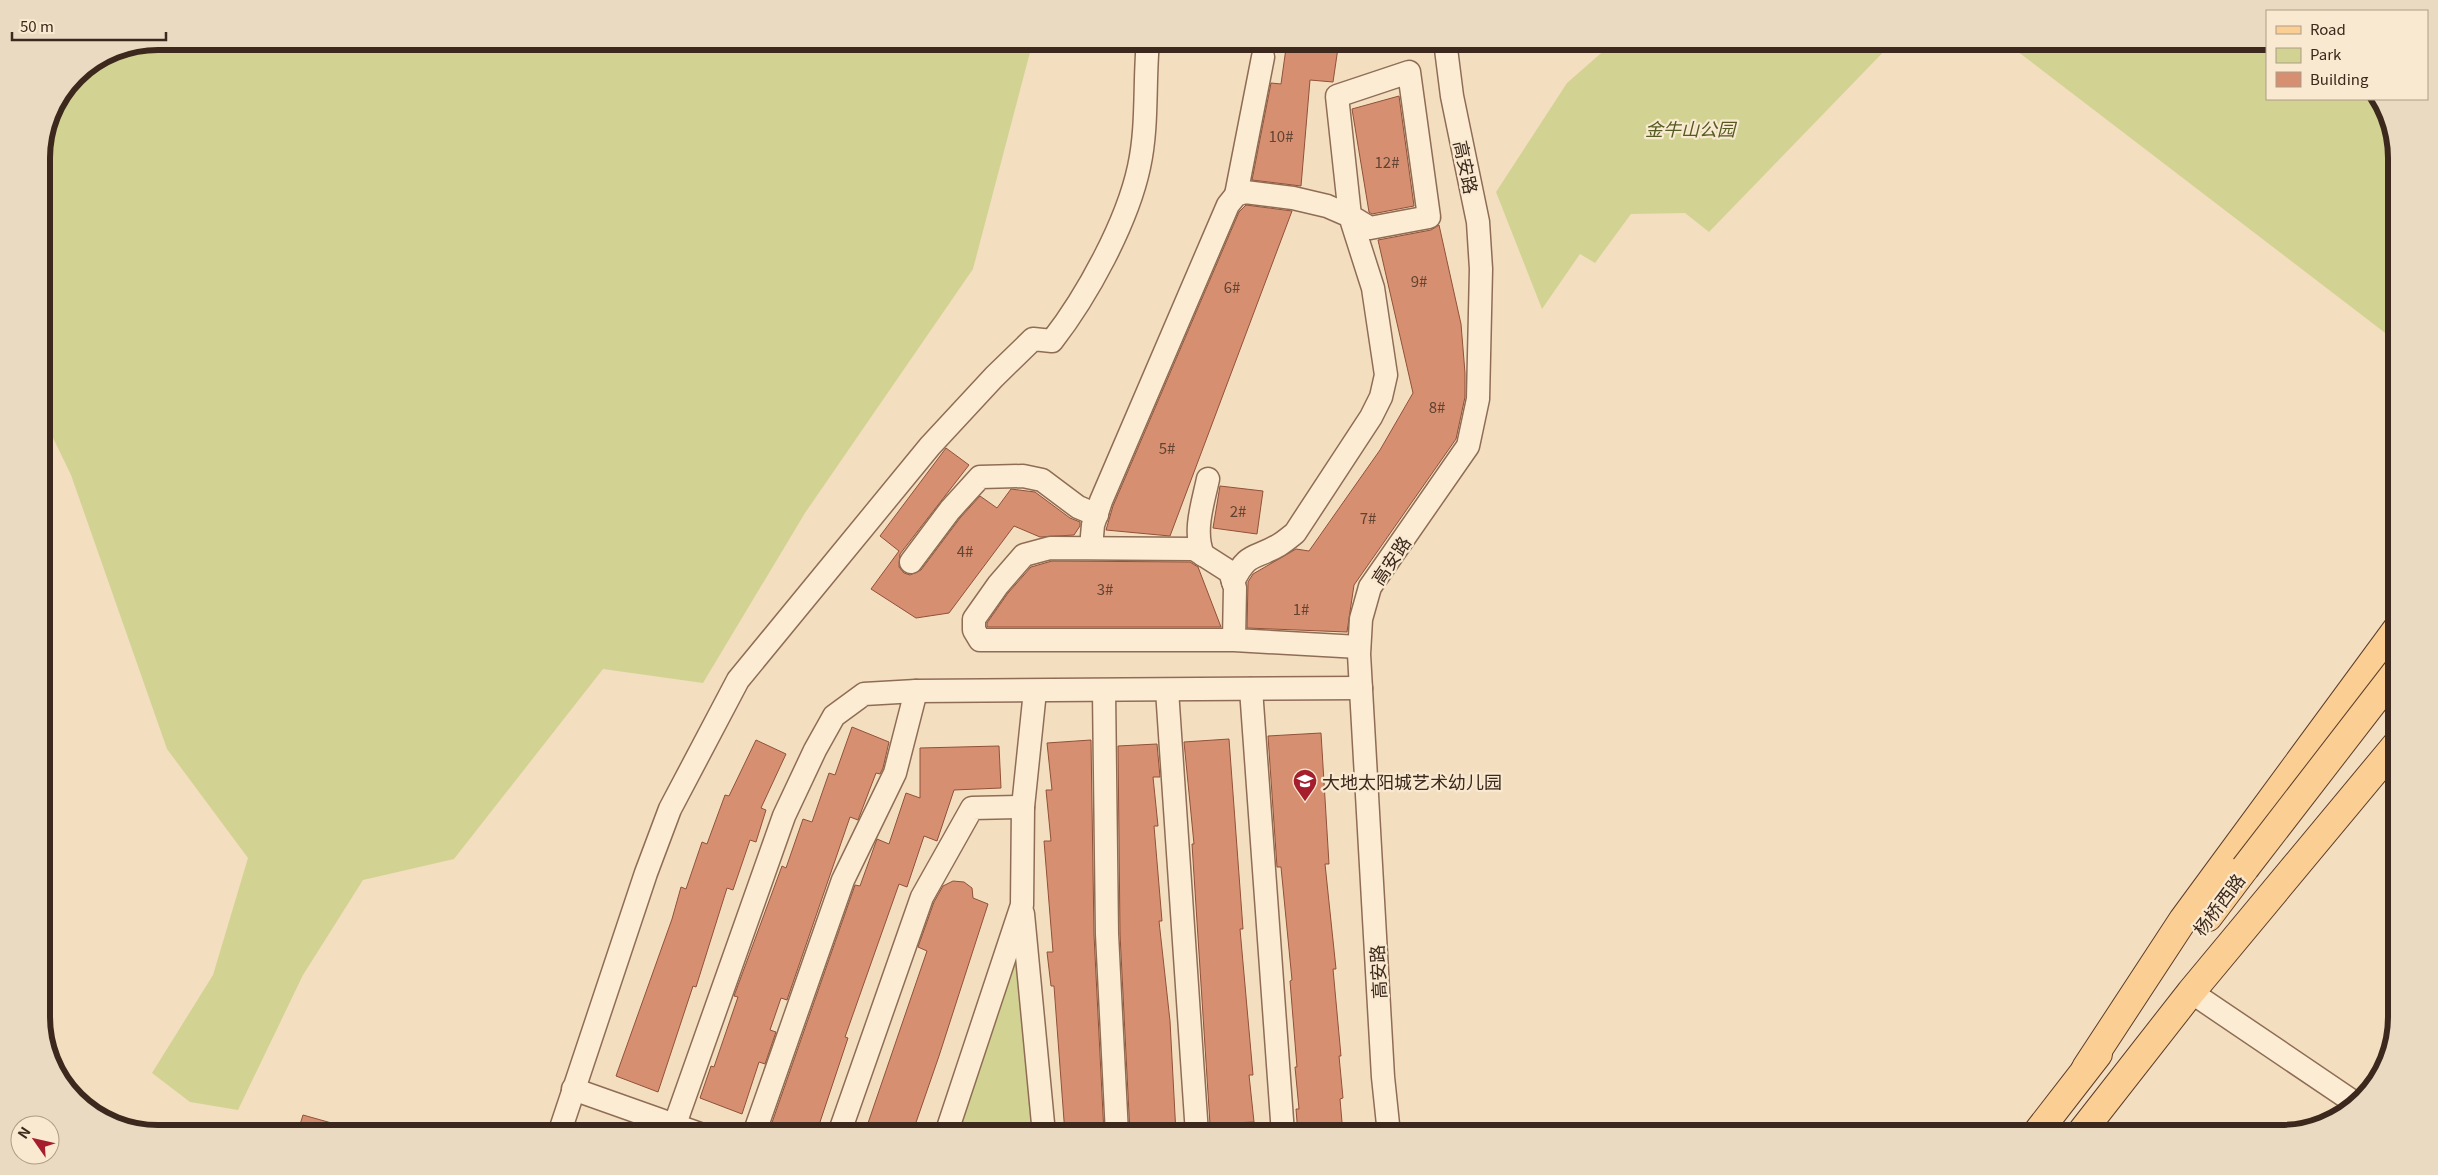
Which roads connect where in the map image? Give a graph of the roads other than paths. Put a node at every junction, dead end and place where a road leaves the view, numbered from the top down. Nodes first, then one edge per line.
1 (1148, 50) edge
2 (1446, 50) edge
3 (1263, 57) dead end
4 (1236, 195) junction
5 (1350, 216) junction
6 (1208, 479) dead end
7 (1097, 515) junction
8 (1091, 547) junction
9 (1203, 555) junction
10 (911, 562) dead end
11 (1233, 582) junction
12 (1234, 640) junction
13 (2388, 641) edge
14 (1359, 647) junction
15 (2388, 683) edge
16 (1361, 688) junction
17 (1251, 689) junction
18 (1167, 690) junction
19 (916, 691) junction
20 (1035, 691) junction
21 (1104, 691) junction
22 (2388, 755) edge
23 (1023, 807) junction
24 (1022, 905) junction
25 (2191, 992) junction
26 (2086, 1068) junction
27 (573, 1089) junction
28 (2350, 1099) edge
29 (675, 1124) joint
30 (562, 1125) edge
31 (757, 1125) edge
32 (842, 1125) edge
33 (949, 1125) edge
34 (1043, 1125) edge
35 (1117, 1125) edge
36 (1196, 1125) edge
37 (1282, 1125) edge
38 (1388, 1125) edge
39 (2043, 1125) edge
40 (2087, 1125) edge

1 - 27 street
2 - 14 street, 高安路
3 - 4 street
4 - 5 street
4 - 7 street
5 - 5 street
5 - 11 street
6 - 9 street
7 - 8 street
7 - 10 street
8 - 9 street
8 - 12 street
9 - 11 street
11 - 12 street
12 - 14 street
13 - 26 main road
14 - 16 street, 高安路
15 - 26 main road, 杨桥西路, bridge
16 - 17 street
16 - 38 street, 高安路
17 - 18 street
17 - 37 street
18 - 21 street
18 - 36 street
19 - 20 street
19 - 29 street
19 - 31 street
20 - 21 street
20 - 23 street
21 - 35 street
22 - 25 main road, 杨桥西路
23 - 24 street
23 - 32 street
24 - 33 street
24 - 34 street
25 - 28 street
25 - 40 main road, 杨桥西路
26 - 39 main road, 杨桥西路
27 - 29 street
27 - 30 street

